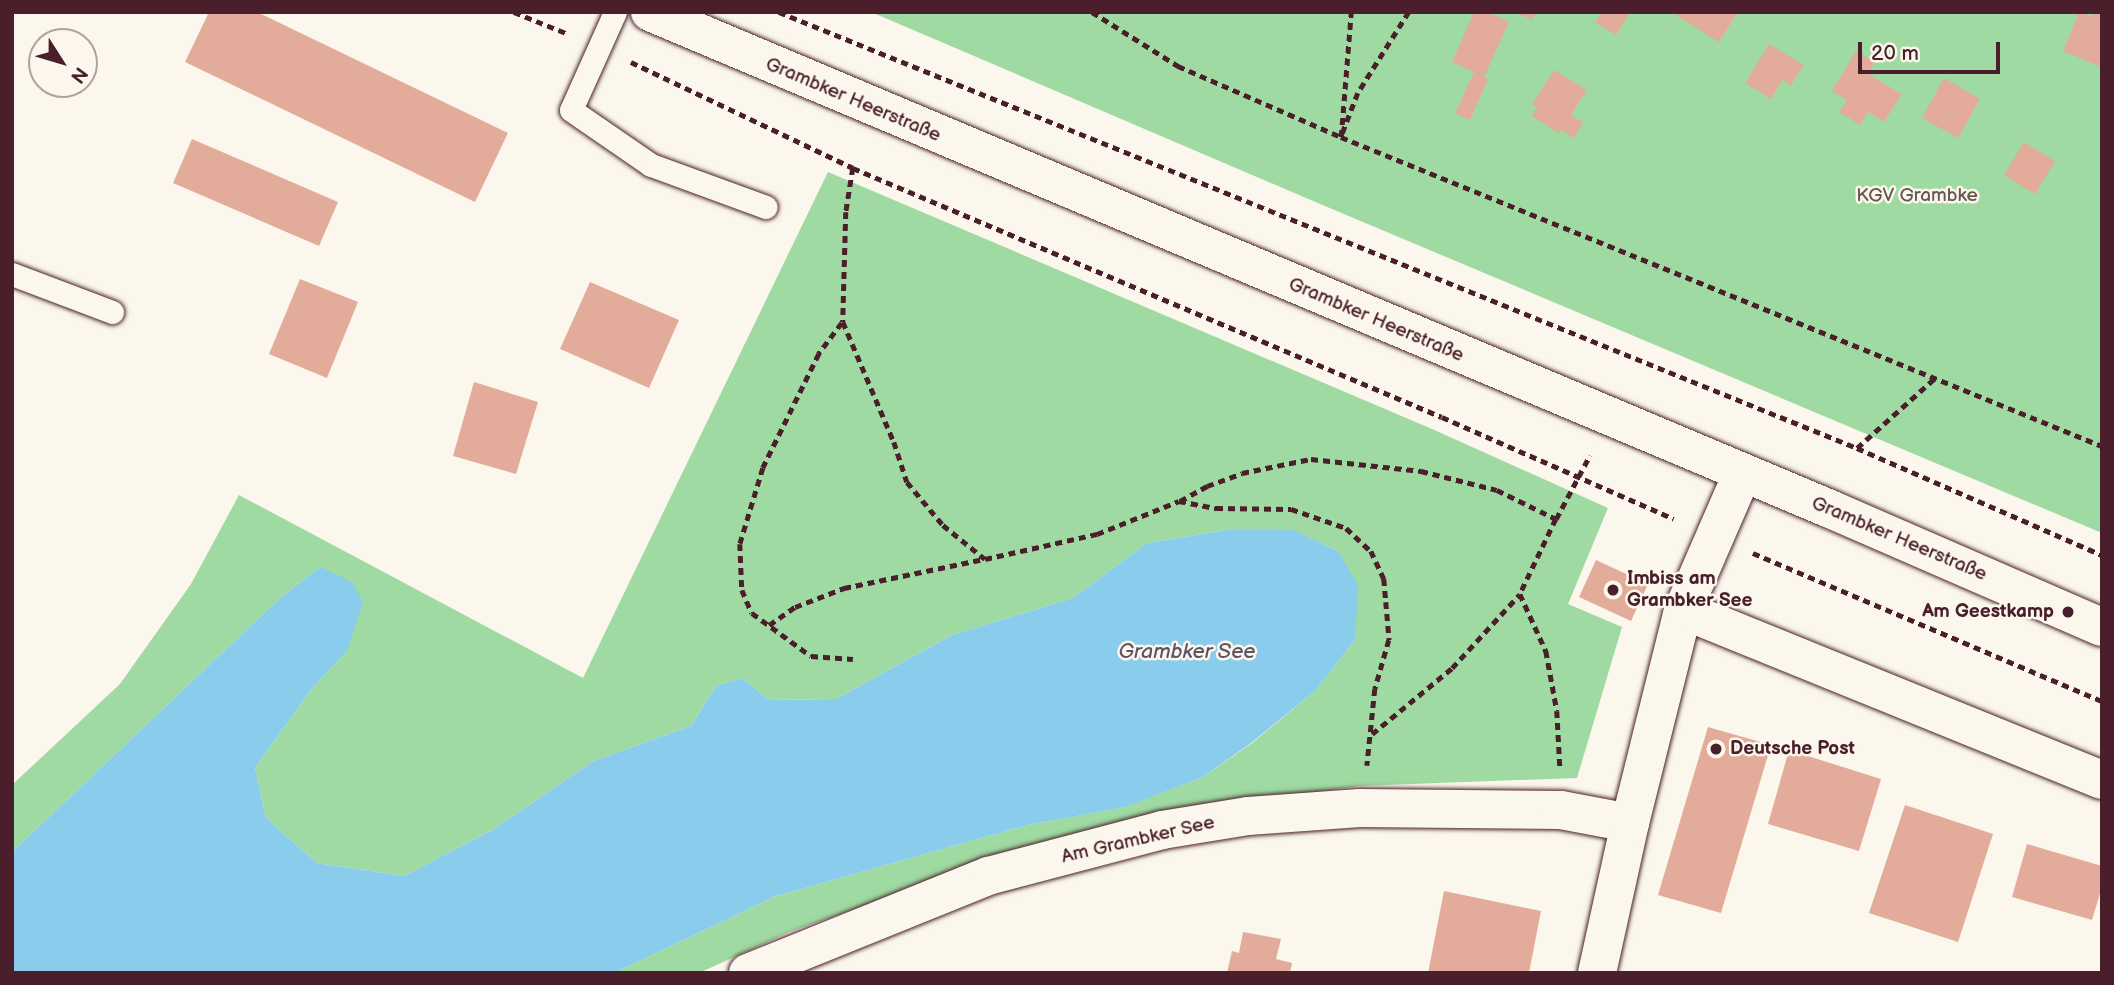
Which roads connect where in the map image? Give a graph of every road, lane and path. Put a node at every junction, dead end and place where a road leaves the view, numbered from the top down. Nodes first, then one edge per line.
1 (514, 12) edge
2 (615, 12) edge
3 (650, 12) edge
4 (779, 12) edge
5 (1092, 12) edge
6 (1351, 12) edge
7 (1409, 12) edge
8 (599, 46) junction
9 (1341, 136) junction
10 (853, 168) junction
11 (766, 207) dead end
12 (12, 274) edge
13 (112, 312) dead end
14 (843, 322) junction
15 (1936, 377) junction
16 (1610, 418) junction
17 (2102, 446) edge
18 (1857, 448) junction
19 (1742, 474) junction
20 (1578, 477) junction
21 (1179, 502) junction
22 (1556, 519) junction
23 (1714, 537) junction
24 (2102, 555) edge
25 (985, 559) junction
26 (1520, 594) junction
27 (1683, 610) junction
28 (769, 625) junction
29 (2102, 627) edge
30 (853, 659) dead end
31 (2102, 701) edge
32 (1372, 734) junction
33 (2102, 780) edge
34 (1360, 808) junction
35 (1561, 810) junction
36 (1630, 823) junction
37 (748, 973) edge
38 (1598, 973) edge

1 - 8 path
2 - 8 lane
3 - 16 street, Grambker Heerstraße
4 - 18 path
5 - 9 path
6 - 9 path
7 - 9 path
8 - 10 path
8 - 11 lane
9 - 15 path
10 - 14 path
10 - 20 path
12 - 13 lane
14 - 25 path
14 - 28 path
15 - 17 path
15 - 18 path
16 - 19 street, Grambker Heerstraße
16 - 20 path
18 - 24 path
19 - 23 street
19 - 29 street, Grambker Heerstraße
20 - 22 path
20 - 23 path
21 - 22 path
21 - 25 path
21 - 32 path
22 - 26 path
23 - 27 street
23 - 31 path
25 - 28 path
26 - 32 path
26 - 35 path
27 - 33 street
27 - 36 street
28 - 30 path
32 - 34 path
34 - 35 street, Am Grambker See
34 - 37 street, Am Grambker See
35 - 36 street, Am Grambker See
36 - 38 street

